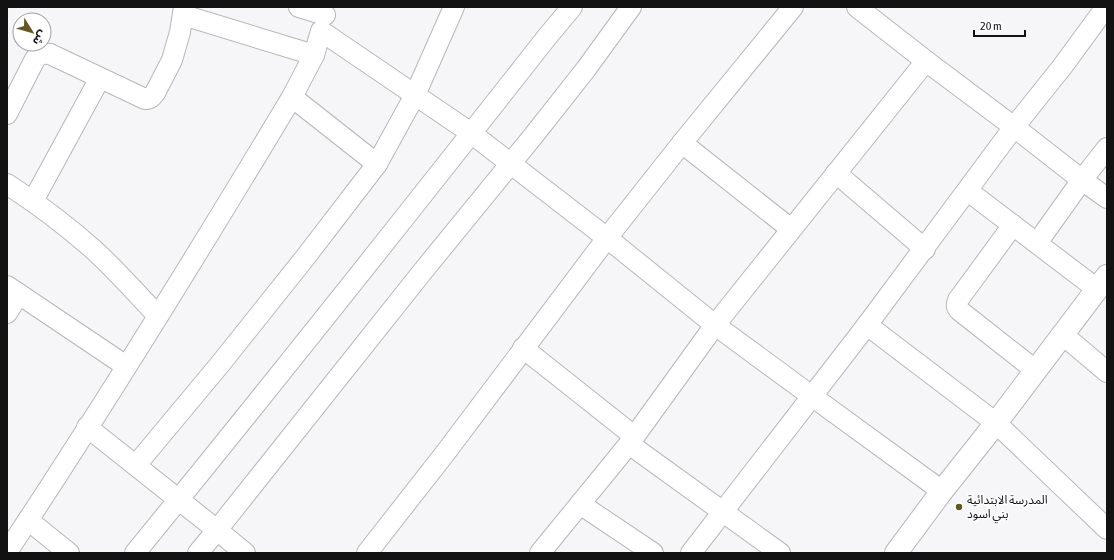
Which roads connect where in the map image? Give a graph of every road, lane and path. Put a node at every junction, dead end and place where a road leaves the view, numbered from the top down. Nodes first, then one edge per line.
1 (299, 7) edge
2 (454, 7) edge
3 (572, 7) edge
4 (631, 7) edge
5 (793, 7) edge
6 (857, 7) edge
7 (1106, 7) edge
8 (183, 11) edge
9 (324, 17) edge
10 (314, 55) junction
11 (926, 61) junction
12 (100, 78) junction
13 (415, 95) junction
14 (292, 97) junction
15 (7, 114) edge
16 (1014, 127) junction
17 (471, 133) junction
18 (682, 143) junction
19 (1107, 148) edge
20 (377, 164) junction
21 (511, 164) junction
22 (836, 173) junction
23 (1082, 180) junction
24 (7, 184) edge
25 (968, 191) junction
26 (1107, 198) edge
27 (33, 201) junction
28 (1013, 226) junction
29 (791, 229) junction
30 (607, 238) junction
31 (1037, 243) junction
32 (925, 249) junction
33 (1102, 283) edge
34 (13, 290) edge
35 (7, 313) edge
36 (158, 316) junction
37 (715, 325) junction
38 (867, 326) junction
39 (1062, 334) junction
40 (523, 348) junction
41 (126, 366) junction
42 (1035, 370) junction
43 (1107, 372) edge
44 (813, 397) junction
45 (996, 423) junction
46 (88, 427) junction
47 (632, 440) junction
48 (136, 465) junction
49 (942, 491) junction
50 (179, 500) junction
51 (580, 504) junction
52 (722, 512) junction
53 (28, 520) junction
54 (1107, 529) edge
55 (217, 530) junction
56 (7, 551) edge
57 (69, 553) edge
58 (135, 553) edge
59 (198, 553) edge
60 (245, 553) edge
61 (367, 553) edge
62 (540, 553) edge
63 (653, 553) edge
64 (690, 553) edge
65 (780, 553) edge
66 (896, 553) edge

1 - 9 street
2 - 13 street
3 - 17 street
4 - 21 street
5 - 18 street
6 - 11 street
7 - 16 street
8 - 10 street
8 - 12 street
9 - 10 street
9 - 13 street
10 - 14 street
11 - 16 street
11 - 22 street
12 - 15 street
12 - 27 street
13 - 17 street
13 - 20 street
14 - 20 street
14 - 36 street
16 - 23 street
16 - 25 street
17 - 21 street
17 - 50 street
18 - 29 street
18 - 30 street
19 - 23 street
20 - 48 street
21 - 30 street
21 - 55 street
22 - 29 street
22 - 32 street
23 - 26 street
23 - 31 street
24 - 27 street
25 - 28 street
25 - 32 street
27 - 36 street
28 - 31 street
28 - 42 street
29 - 37 street
30 - 37 street
30 - 40 street
31 - 33 street
32 - 38 street
33 - 39 street
34 - 35 street
34 - 41 street
36 - 41 street
37 - 44 street
37 - 47 street
38 - 44 street
38 - 45 street
39 - 42 street
39 - 43 street
40 - 47 street
40 - 61 street
41 - 46 street
42 - 45 street
44 - 49 street
44 - 52 street
45 - 49 street
45 - 54 street
46 - 48 street
46 - 53 street
47 - 51 street
47 - 52 street
48 - 50 street
49 - 66 street
50 - 55 street
50 - 58 street
51 - 62 street
51 - 63 street
52 - 64 street
52 - 65 street
53 - 56 street
53 - 57 street
55 - 59 street
55 - 60 street

